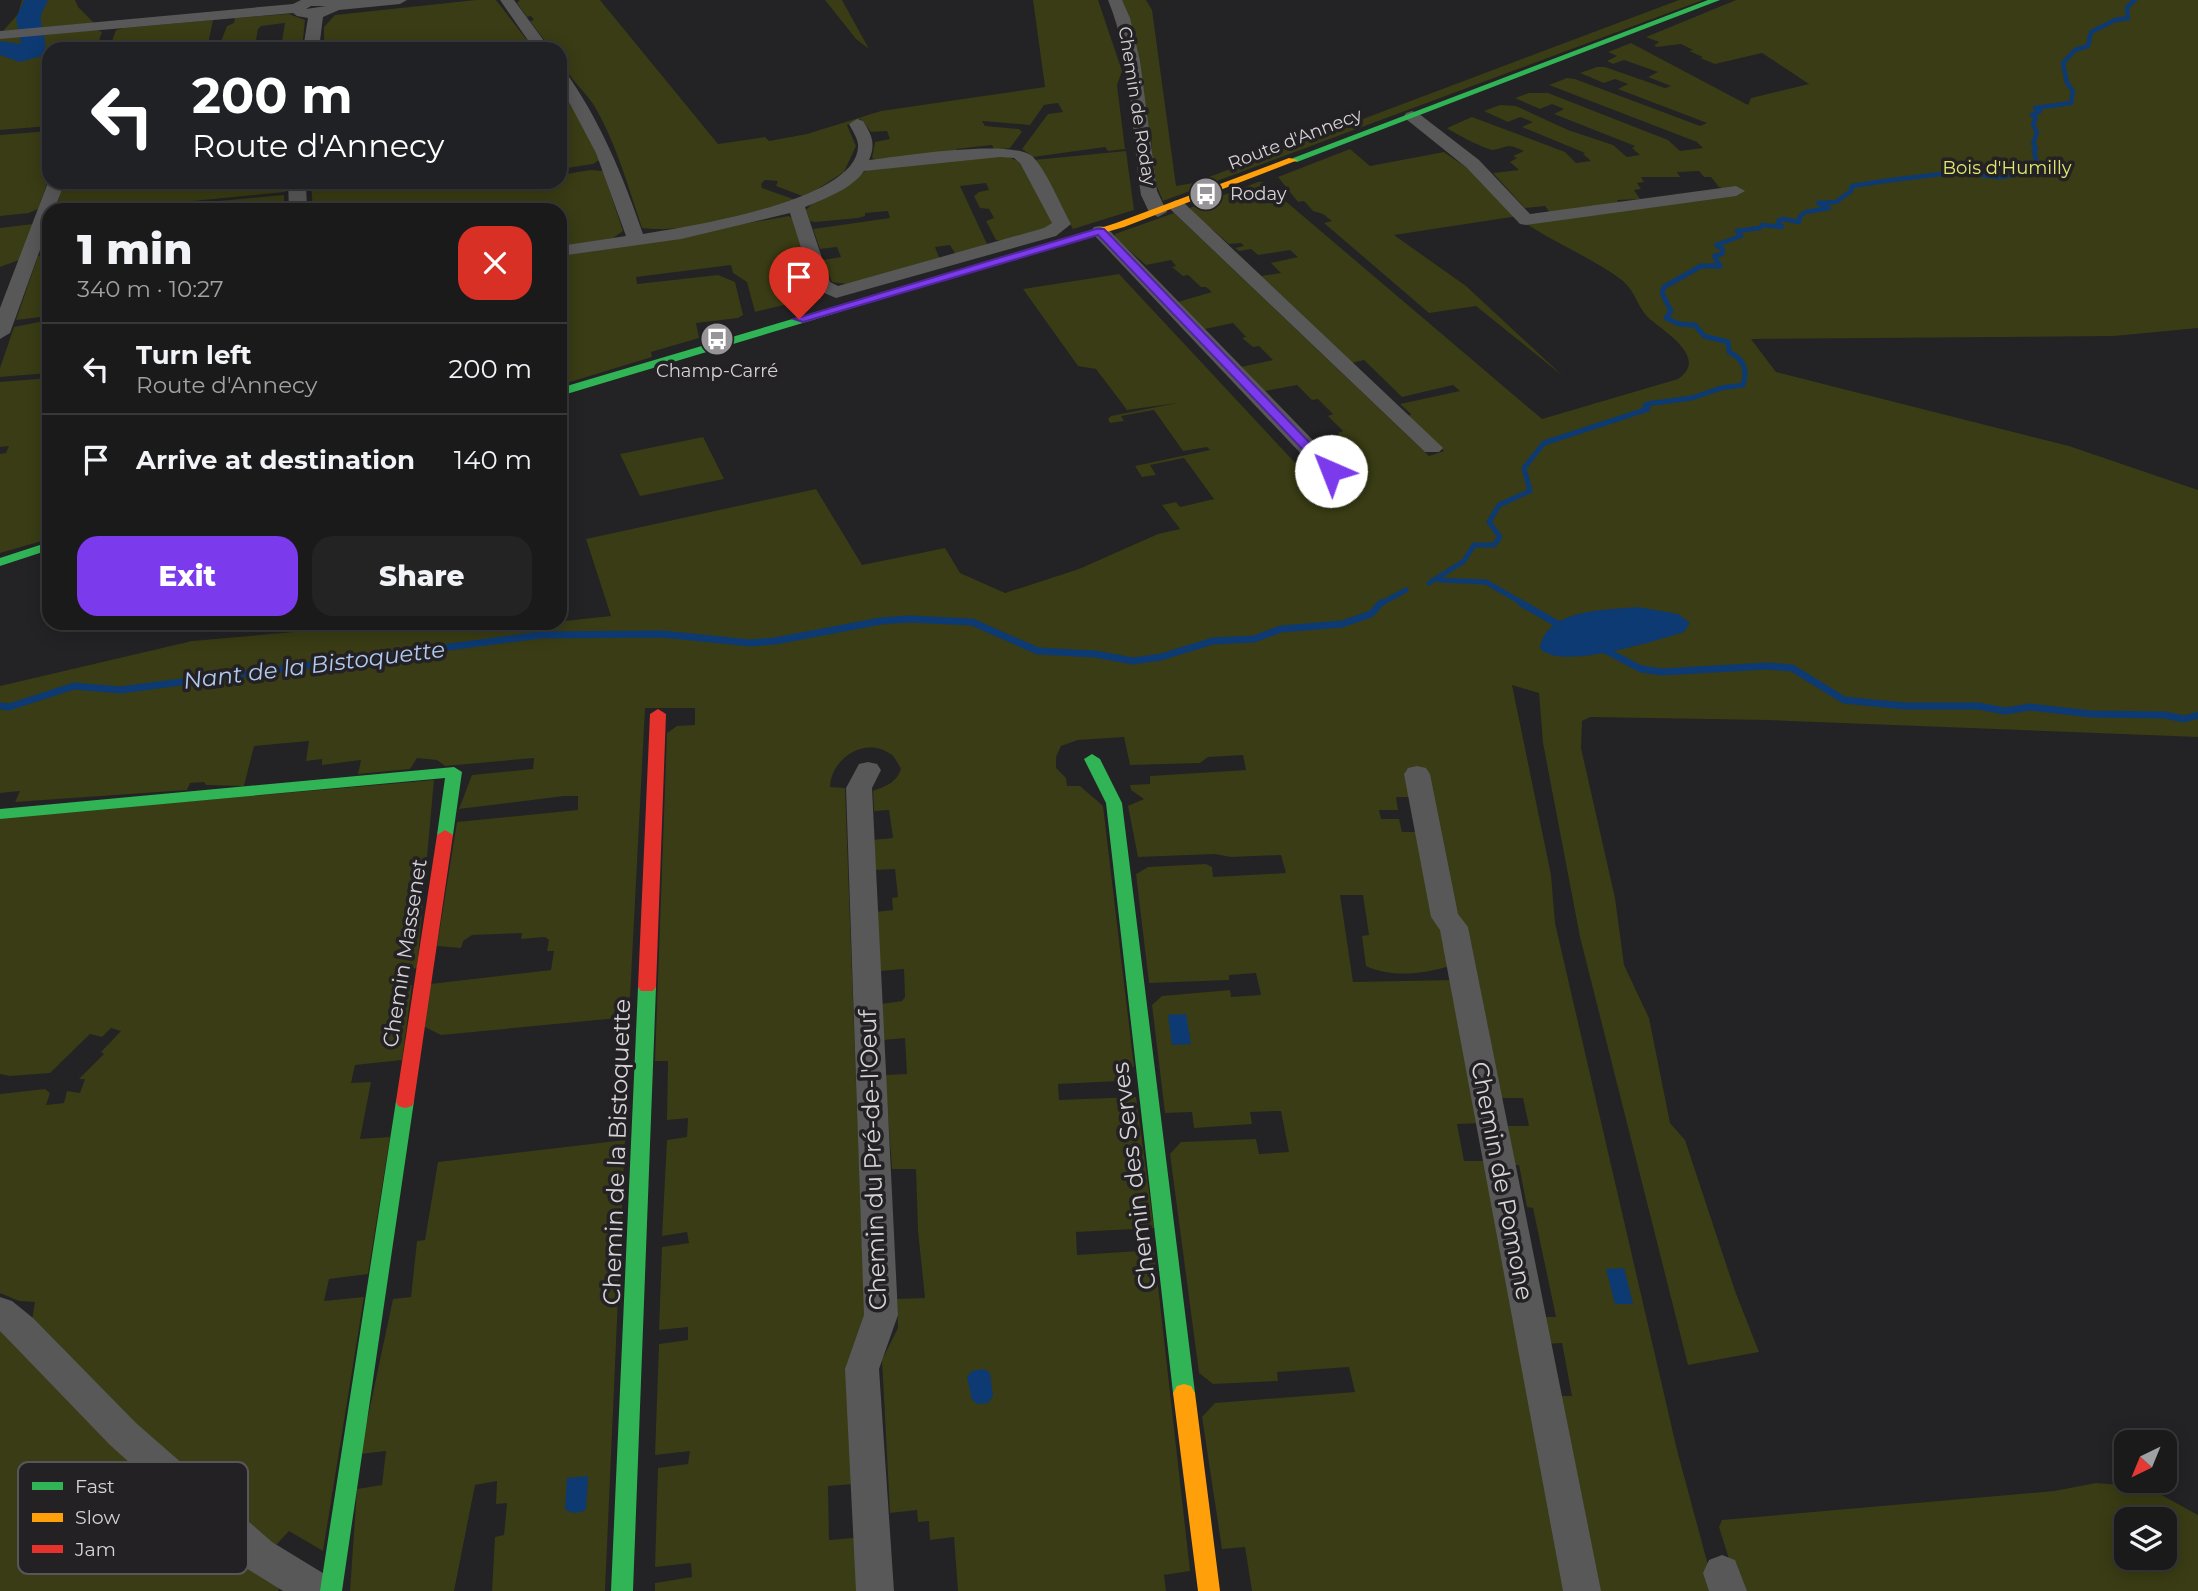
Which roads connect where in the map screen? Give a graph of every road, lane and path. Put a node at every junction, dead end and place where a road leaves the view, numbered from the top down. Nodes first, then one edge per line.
1 (400, 0) edge
2 (507, 0) edge
3 (1115, 0) edge
4 (1716, 0) edge
5 (318, 5) edge
6 (336, 6) joint
7 (297, 8) joint
8 (16, 33) joint
9 (0, 35) edge
10 (312, 42) edge
11 (537, 42) edge
12 (567, 85) edge
13 (1412, 116) junction
14 (857, 124) dead end
15 (859, 166) junction
16 (1736, 191) dead end
17 (796, 206) junction
18 (1167, 208) junction
19 (42, 220) edge
20 (1100, 231) junction
21 (635, 238) junction
22 (567, 250) edge
23 (0, 333) edge
24 (567, 390) edge
25 (1432, 448) dead end
26 (1331, 471) dead end
27 (42, 548) edge
28 (0, 562) edge
29 (658, 714) dead end
30 (1092, 759) dead end
31 (868, 770) dead end
32 (1418, 774) dead end
33 (0, 814) edge
34 (0, 1311) edge
35 (154, 1462) edge
36 (248, 1545) edge
37 (317, 1591) edge
38 (331, 1591) edge
39 (622, 1591) edge
40 (876, 1591) edge
41 (1209, 1591) edge
42 (1582, 1591) edge

1 - 6 street
2 - 11 street
3 - 18 street, Chemin de Roday
4 - 13 street, Route d'Annecy
5 - 6 street
5 - 7 street
5 - 10 street
7 - 8 street
8 - 9 street
12 - 21 street
13 - 16 street
13 - 18 street, Route d'Annecy
14 - 15 street
15 - 17 street
15 - 17 street
17 - 21 street
18 - 20 street, Route d'Annecy
18 - 25 street
19 - 23 street
20 - 24 street, Route d'Annecy
20 - 26 street
21 - 22 street
27 - 28 street
29 - 39 street, Chemin de la Bistoquette
30 - 41 street, Chemin des Serves
31 - 40 street, Chemin du Pré-de-l'Oeuf
32 - 42 street, Chemin de Pomone
33 - 38 street, Chemin Massenet
34 - 35 street
36 - 37 street

